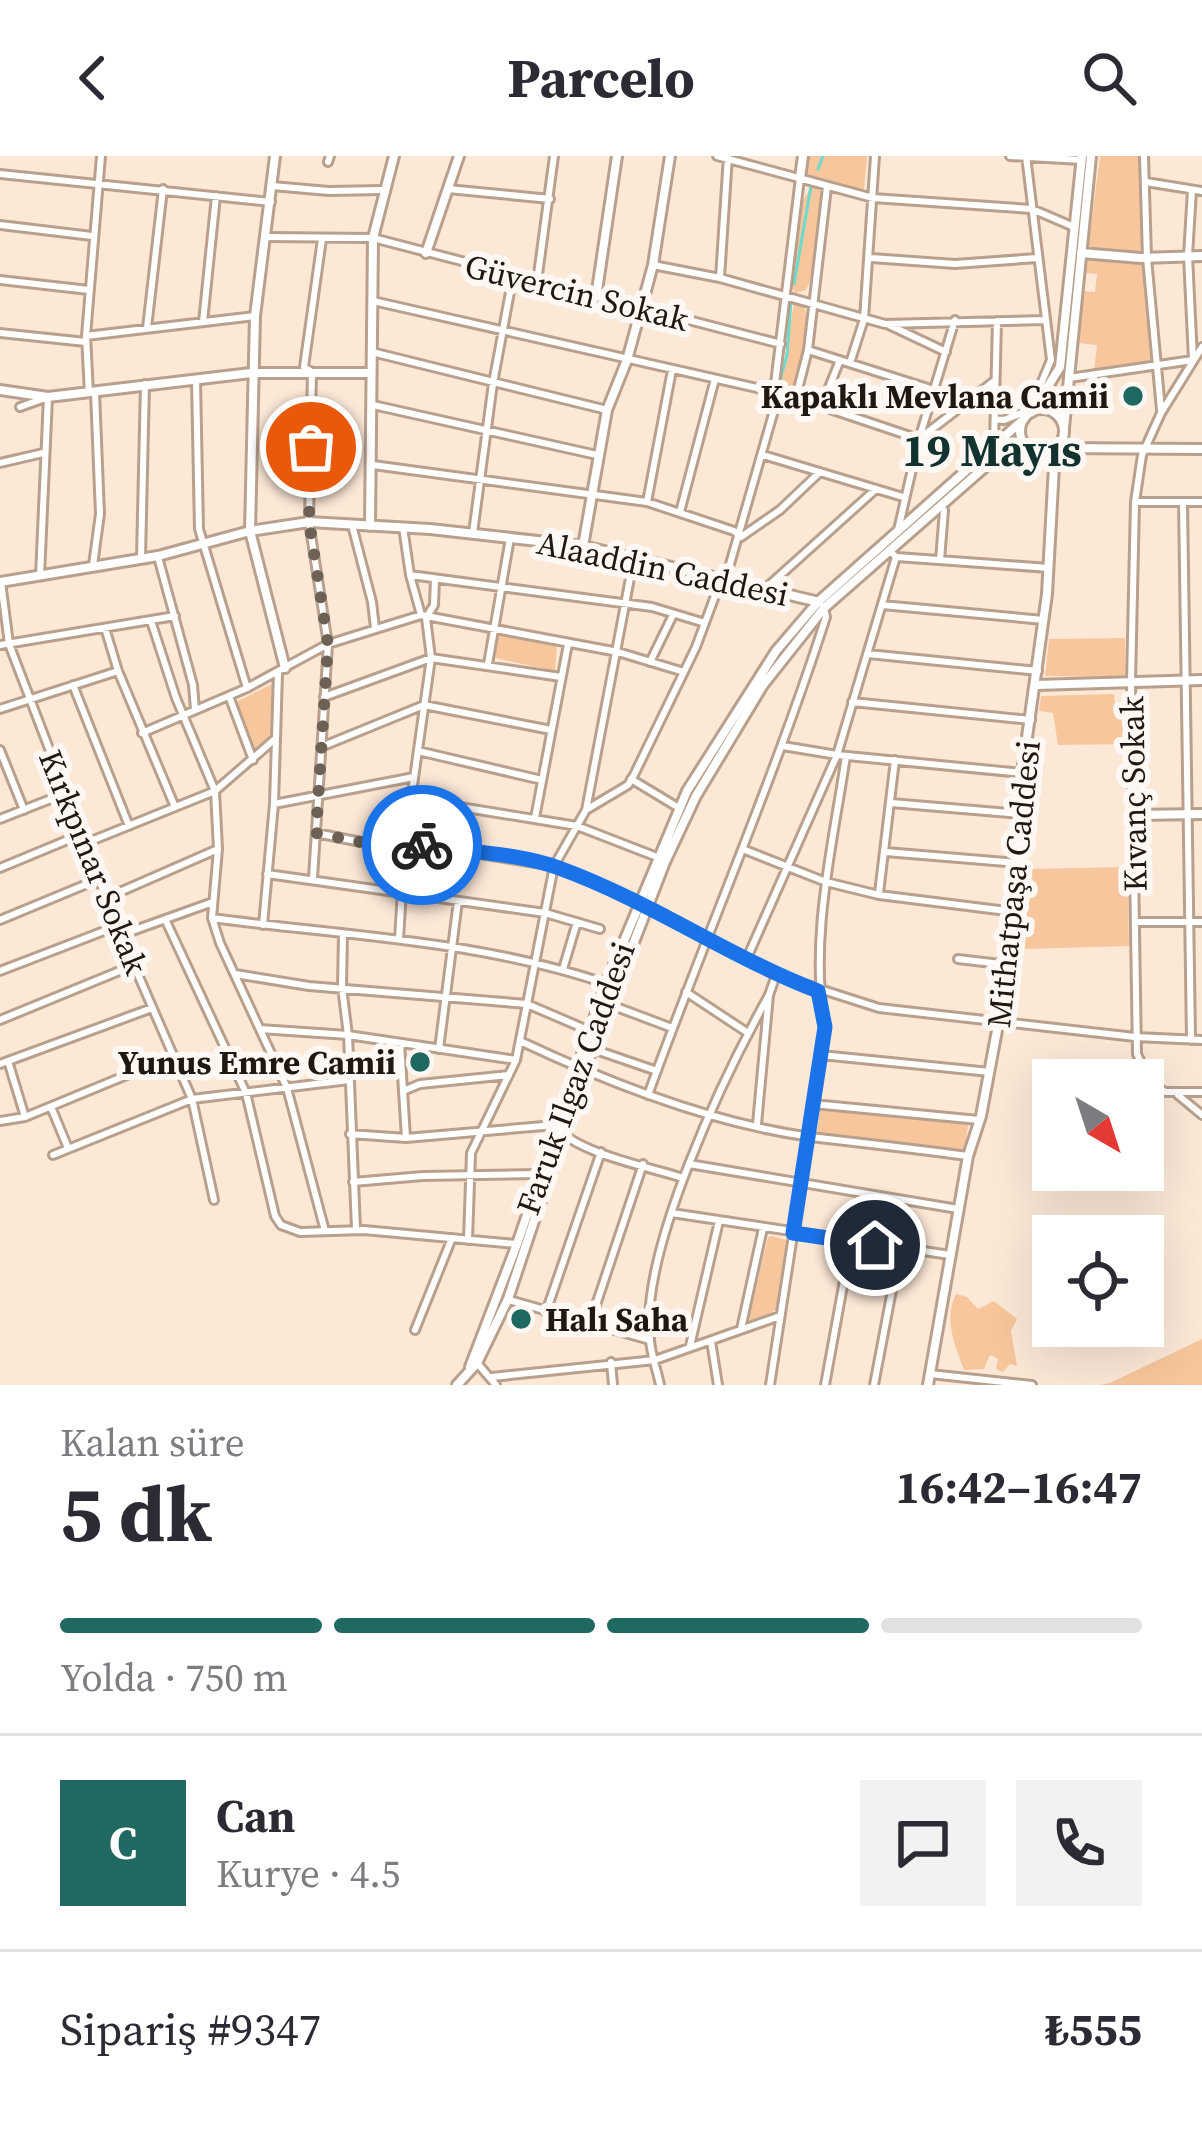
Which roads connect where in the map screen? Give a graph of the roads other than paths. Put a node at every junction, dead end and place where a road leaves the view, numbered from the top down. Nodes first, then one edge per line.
1 (101, 156) edge
2 (274, 156) edge
3 (394, 156) edge
4 (461, 156) edge
5 (554, 156) edge
6 (616, 156) edge
7 (670, 156) edge
8 (717, 156) edge
9 (803, 156) edge
10 (875, 156) edge
11 (1010, 156) edge
12 (1026, 156) edge
13 (1144, 156) edge
14 (728, 157) edge
15 (1085, 157) edge
16 (0, 174) edge
17 (800, 178) junction
18 (1145, 182) junction
19 (99, 184) junction
20 (272, 186) junction
21 (827, 187) junction
22 (163, 189) junction
23 (383, 190) junction
24 (450, 190) junction
25 (1197, 190) edge
26 (216, 196) junction
27 (873, 198) junction
28 (550, 199) junction
29 (271, 202) junction
30 (1032, 209) junction
31 (0, 225) edge
32 (1074, 227) junction
33 (92, 236) junction
34 (267, 237) junction
35 (373, 238) junction
36 (322, 239) junction
37 (428, 248) junction
38 (1081, 254) junction
39 (1188, 256) junction
40 (1202, 256) edge
41 (871, 258) junction
42 (1037, 258) junction
43 (1148, 258) junction
44 (652, 265) junction
45 (513, 276) junction
46 (720, 278) junction
47 (0, 280) edge
48 (537, 282) junction
49 (89, 290) junction
50 (788, 296) junction
51 (596, 298) junction
52 (373, 301) junction
53 (814, 304) junction
54 (643, 309) junction
55 (255, 316) junction
56 (864, 319) junction
57 (956, 320) junction
58 (1044, 320) junction
59 (997, 321) junction
60 (202, 322) junction
61 (886, 324) junction
62 (147, 329) junction
63 (0, 333) edge
64 (504, 333) junction
65 (86, 339) junction
66 (781, 344) junction
67 (1202, 347) edge
68 (808, 350) junction
69 (370, 351) junction
70 (946, 352) junction
71 (627, 360) junction
72 (840, 360) junction
73 (1192, 360) junction
74 (850, 363) junction
75 (1157, 365) junction
76 (672, 370) junction
77 (251, 373) junction
78 (312, 373) junction
79 (370, 373) junction
80 (1069, 378) junction
81 (196, 379) junction
82 (715, 379) junction
83 (993, 382) junction
84 (493, 383) junction
85 (145, 384) junction
86 (0, 390) edge
87 (934, 390) junction
88 (777, 392) junction
89 (92, 393) junction
90 (796, 397) junction
91 (48, 398) junction
92 (370, 404) junction
93 (822, 405) junction
94 (20, 407) dead end
95 (607, 410) junction
96 (1161, 413) junction
97 (1028, 414) junction
98 (995, 419) junction
99 (1064, 428) junction
100 (485, 430) junction
101 (919, 439) junction
102 (994, 444) junction
103 (1055, 448) junction
104 (1146, 449) junction
105 (1202, 449) edge
106 (1036, 452) junction
107 (43, 453) junction
108 (597, 455) junction
109 (763, 455) junction
110 (0, 463) edge
111 (373, 465) junction
112 (820, 472) junction
113 (481, 482) junction
114 (876, 489) junction
115 (590, 493) junction
116 (905, 498) junction
117 (647, 502) junction
118 (1135, 502) junction
119 (1183, 502) junction
120 (1202, 502) edge
121 (941, 507) junction
122 (680, 512) junction
123 (309, 521) junction
124 (352, 525) junction
125 (370, 526) junction
126 (403, 527) junction
127 (250, 531) junction
128 (473, 533) junction
129 (897, 534) junction
130 (510, 537) junction
131 (741, 537) junction
132 (204, 544) junction
133 (583, 546) junction
134 (894, 554) junction
135 (158, 556) junction
136 (634, 557) junction
137 (140, 558) junction
138 (940, 560) junction
139 (93, 565) junction
140 (1049, 568) junction
141 (410, 575) junction
142 (40, 576) junction
143 (724, 577) junction
144 (435, 579) junction
145 (0, 582) edge
146 (502, 586) junction
147 (766, 588) junction
148 (625, 603) junction
149 (821, 605) junction
150 (882, 605) junction
151 (672, 615) junction
152 (175, 616) junction
153 (424, 616) junction
154 (1044, 620) junction
155 (151, 621) junction
156 (705, 622) junction
157 (105, 628) junction
158 (374, 628) junction
159 (494, 630) junction
160 (328, 644) junction
161 (568, 644) junction
162 (5, 645) edge
163 (618, 652) junction
164 (868, 654) junction
165 (431, 658) junction
166 (650, 662) junction
167 (488, 664) junction
168 (282, 670) junction
169 (118, 671) junction
170 (1038, 671) junction
171 (684, 672) junction
172 (561, 677) junction
173 (1188, 680) junction
174 (1202, 680) edge
175 (1131, 682) junction
176 (73, 685) junction
177 (1036, 685) junction
178 (248, 688) junction
179 (229, 696) junction
180 (324, 697) junction
181 (30, 699) junction
182 (852, 702) junction
183 (424, 705) junction
184 (0, 709) edge
185 (195, 710) junction
186 (185, 716) junction
187 (1031, 720) junction
188 (551, 730) junction
189 (142, 733) junction
190 (275, 739) junction
191 (783, 746) junction
192 (321, 747) junction
193 (0, 750) edge
194 (418, 751) junction
195 (842, 756) junction
196 (253, 760) junction
197 (895, 760) junction
198 (2, 763) edge
199 (1022, 773) junction
200 (414, 777) junction
201 (631, 779) junction
202 (542, 780) junction
203 (215, 791) junction
204 (66, 793) junction
205 (319, 797) junction
206 (411, 799) junction
207 (891, 803) junction
208 (274, 804) junction
209 (175, 807) junction
210 (680, 808) junction
211 (24, 810) junction
212 (586, 810) junction
213 (1022, 814) junction
214 (1197, 814) edge
215 (1133, 815) junction
216 (535, 818) junction
217 (0, 819) edge
218 (129, 826) junction
219 (577, 826) junction
220 (316, 833) junction
221 (84, 838) junction
222 (405, 842) junction
223 (218, 848) junction
224 (745, 850) junction
225 (886, 852) junction
226 (657, 857) junction
227 (1019, 863) junction
228 (787, 865) junction
229 (554, 866) junction
230 (0, 868) edge
231 (268, 874) junction
232 (313, 878) junction
233 (99, 879) junction
234 (826, 881) junction
235 (401, 894) junction
236 (879, 895) junction
237 (106, 898) junction
238 (458, 901) junction
239 (213, 902) junction
240 (644, 904) junction
241 (1016, 912) junction
242 (545, 913) junction
243 (212, 918) junction
244 (0, 920) edge
245 (164, 920) junction
246 (577, 922) junction
247 (1135, 922) junction
248 (1192, 922) junction
249 (1202, 922) edge
250 (263, 925) junction
251 (117, 926) junction
252 (600, 929) dead end
253 (344, 933) junction
254 (121, 935) junction
255 (706, 935) junction
256 (399, 939) junction
257 (453, 946) junction
258 (747, 958) junction
259 (958, 959) dead end
260 (536, 961) junction
261 (134, 964) junction
262 (1009, 965) junction
263 (562, 969) junction
264 (0, 971) edge
265 (234, 974) junction
266 (776, 975) junction
267 (606, 984) junction
268 (342, 988) junction
269 (618, 988) junction
270 (818, 991) junction
271 (686, 992) junction
272 (769, 995) junction
273 (446, 996) junction
274 (527, 1004) junction
275 (611, 1005) junction
276 (152, 1008) junction
277 (1000, 1018) junction
278 (0, 1020) edge
279 (672, 1028) junction
280 (260, 1029) junction
281 (590, 1031) junction
282 (748, 1033) junction
283 (348, 1036) junction
284 (1135, 1037) junction
285 (1192, 1040) junction
286 (1202, 1040) edge
287 (520, 1041) junction
288 (400, 1043) junction
289 (440, 1049) junction
290 (593, 1049) junction
291 (820, 1055) junction
292 (173, 1056) junction
293 (516, 1060) junction
294 (4, 1063) edge
295 (580, 1069) junction
296 (657, 1071) junction
297 (990, 1072) junction
298 (508, 1075) junction
299 (349, 1080) junction
300 (287, 1088) junction
301 (403, 1091) junction
302 (1202, 1092) edge
303 (246, 1093) junction
304 (1175, 1093) junction
305 (648, 1095) junction
306 (192, 1099) junction
307 (813, 1104) junction
308 (51, 1106) junction
309 (712, 1113) junction
310 (1202, 1115) edge
311 (25, 1117) junction
312 (979, 1120) junction
313 (0, 1121) edge
314 (757, 1124) junction
315 (481, 1129) junction
316 (558, 1130) junction
317 (350, 1134) junction
318 (808, 1136) junction
319 (406, 1138) junction
320 (68, 1148) junction
321 (601, 1152) junction
322 (53, 1154) dead end
323 (968, 1156) junction
324 (643, 1164) junction
325 (689, 1164) junction
326 (539, 1174) junction
327 (470, 1176) junction
328 (683, 1178) junction
329 (353, 1182) junction
330 (801, 1184) junction
331 (214, 1200) dead end
332 (958, 1209) junction
333 (672, 1214) junction
334 (718, 1221) junction
335 (763, 1228) junction
336 (356, 1230) junction
337 (325, 1231) junction
338 (793, 1233) junction
339 (452, 1238) junction
340 (467, 1240) junction
341 (850, 1242) junction
342 (521, 1244) junction
343 (900, 1248) junction
344 (950, 1255) junction
345 (508, 1299) junction
346 (546, 1312) junction
347 (781, 1316) junction
348 (590, 1323) junction
349 (741, 1329) junction
350 (415, 1330) dead end
351 (650, 1340) junction
352 (711, 1340) junction
353 (690, 1348) junction
354 (655, 1360) junction
355 (610, 1362) junction
356 (473, 1365) junction
357 (556, 1372) junction
358 (929, 1380) edge
359 (494, 1381) edge
360 (457, 1385) edge
361 (556, 1385) edge
362 (613, 1385) edge
363 (660, 1385) edge
364 (718, 1385) edge
365 (770, 1385) edge
366 (825, 1385) edge
367 (874, 1385) edge
368 (1032, 1385) edge

1 - 19 street
2 - 20 street
3 - 23 street
4 - 24 street
5 - 28 street
6 - 51 street
7 - 44 street
8 - 14 street
9 - 17 street
10 - 27 street
11 - 12 street
12 - 15 street
12 - 30 street
13 - 18 street
14 - 17 street
14 - 46 street
15 - 32 street
15 - 38 street
16 - 19 street
17 - 21 street
17 - 50 street
18 - 25 street
18 - 43 street
19 - 22 street
19 - 33 street
20 - 23 street
20 - 29 street
21 - 27 street
21 - 53 street
22 - 26 street
22 - 62 street
23 - 35 street
24 - 28 street
24 - 37 street
25 - 39 street
26 - 29 street
26 - 60 street
27 - 30 street
27 - 41 street
28 - 48 street
29 - 34 street
30 - 32 street
30 - 42 street
31 - 33 street
32 - 97 street
33 - 49 street
34 - 36 street, Güvercin Sokak
34 - 55 street
35 - 36 street, Güvercin Sokak
35 - 37 street, Güvercin Sokak
35 - 52 street
36 - 78 street
37 - 45 street, Güvercin Sokak
38 - 43 street
38 - 80 street
39 - 40 street
39 - 43 street
39 - 73 street
41 - 42 street
41 - 56 street
42 - 58 street
43 - 75 street
44 - 46 street
44 - 54 street
45 - 48 street, Güvercin Sokak
45 - 64 street
46 - 50 street
47 - 49 street
48 - 51 street, Güvercin Sokak
49 - 65 street
50 - 53 street
50 - 66 street
51 - 54 street, Güvercin Sokak
52 - 64 street
52 - 69 street
53 - 56 street
53 - 68 street
54 - 66 street, Güvercin Sokak
54 - 71 street
55 - 60 street
55 - 77 street
56 - 61 street
56 - 74 street
57 - 59 street
57 - 61 street
57 - 70 street
58 - 59 street
58 - 97 street
59 - 83 street
60 - 62 street
61 - 70 street
62 - 65 street
63 - 65 street
64 - 71 street
64 - 84 street
65 - 89 street
66 - 88 street
67 - 73 street, Kıvanç Sokak
68 - 72 street
68 - 90 street
69 - 79 street
69 - 84 street
70 - 87 street
71 - 76 street
71 - 95 street
72 - 74 street
72 - 93 street
73 - 75 street
73 - 96 street, Kıvanç Sokak
74 - 87 street
75 - 80 street
75 - 96 street
76 - 82 street
76 - 117 street
77 - 78 street
77 - 81 street
77 - 127 street
78 - 79 street
78 - 123 street
79 - 92 street
80 - 99 street
81 - 85 street
81 - 132 street
82 - 88 street
82 - 122 street
83 - 98 street
83 - 101 street
84 - 95 street
84 - 100 street
85 - 89 street
85 - 137 street
86 - 91 street
87 - 101 street
88 - 90 street
88 - 109 street
89 - 91 street
89 - 139 street
90 - 93 street
91 - 94 street
91 - 107 street
92 - 100 street
92 - 111 street
93 - 101 street
95 - 108 street
96 - 104 street, Kıvanç Sokak
97 - 98 street
97 - 99 street
97 - 102 street, Faruk Ilgaz Caddesi
97 - 106 street
98 - 102 street
99 - 103 street
100 - 108 street
100 - 113 street
101 - 116 street
102 - 129 street, Faruk Ilgaz Caddesi
103 - 104 street
103 - 106 street
103 - 140 street, Mithatpaşa Caddesi
104 - 105 street
104 - 118 street, Kıvanç Sokak
106 - 121 street, Faruk Ilgaz Caddesi
107 - 110 street
107 - 142 street
108 - 115 street
109 - 112 street
109 - 131 street
111 - 113 street
111 - 125 street
112 - 114 street
112 - 131 street
113 - 115 street
113 - 128 street
114 - 116 street
114 - 147 street
115 - 117 street
115 - 133 street
116 - 129 street
117 - 122 street
118 - 119 street
118 - 175 street, Kıvanç Sokak
119 - 120 street
119 - 173 street
121 - 134 street, Faruk Ilgaz Caddesi
121 - 138 street
122 - 131 street
123 - 124 street, Alaaddin Caddesi
123 - 127 street, Alaaddin Caddesi
123 - 160 street
124 - 125 street, Alaaddin Caddesi
124 - 158 street
125 - 126 street, Alaaddin Caddesi
126 - 128 street, Alaaddin Caddesi
126 - 141 street
127 - 132 street, Alaaddin Caddesi
127 - 168 street
128 - 130 street, Alaaddin Caddesi
129 - 149 street, Faruk Ilgaz Caddesi
130 - 133 street, Alaaddin Caddesi
130 - 146 street
131 - 143 street
132 - 135 street, Alaaddin Caddesi
132 - 178 street
133 - 136 street, Alaaddin Caddesi
134 - 138 street
134 - 149 street, Faruk Ilgaz Caddesi
134 - 150 street
135 - 137 street, Alaaddin Caddesi
135 - 152 street
136 - 143 street, Alaaddin Caddesi
136 - 148 street
137 - 139 street, Alaaddin Caddesi
138 - 140 street
139 - 142 street, Alaaddin Caddesi
140 - 154 street, Mithatpaşa Caddesi
141 - 144 street
141 - 153 street
142 - 145 street, Alaaddin Caddesi
143 - 147 street, Alaaddin Caddesi
143 - 156 street
144 - 146 street
144 - 153 street
145 - 162 street, Kırkpınar Sokak
146 - 148 street
146 - 159 street
147 - 149 street, Alaaddin Caddesi
148 - 151 street
148 - 163 street
149 - 191 street
149 - 210 street, Faruk Ilgaz Caddesi
149 - 240 street, Faruk Ilgaz Caddesi
150 - 154 street
150 - 164 street
151 - 156 street
151 - 166 street
152 - 155 street
152 - 185 street
153 - 158 street
153 - 159 street
153 - 165 street
154 - 170 street, Mithatpaşa Caddesi
155 - 157 street
155 - 186 street
156 - 171 street
157 - 162 street
157 - 169 street
158 - 160 street
159 - 161 street
159 - 167 street
160 - 168 street
160 - 180 street
161 - 163 street
161 - 172 street
162 - 181 street, Kırkpınar Sokak
163 - 166 street
163 - 212 street
164 - 170 street
164 - 182 street
165 - 167 street
165 - 180 street
165 - 183 street
166 - 171 street
167 - 172 street
168 - 178 street
168 - 190 street
169 - 176 street
169 - 189 street
170 - 177 street, Mithatpaşa Caddesi
171 - 201 street
172 - 188 street
173 - 174 street
173 - 175 street
173 - 214 street
175 - 177 street
175 - 215 street, Kıvanç Sokak
176 - 181 street
176 - 218 street
177 - 187 street, Mithatpaşa Caddesi
178 - 179 street
179 - 185 street
179 - 196 street
180 - 192 street
181 - 184 street
181 - 204 street, Kırkpınar Sokak
182 - 187 street
182 - 195 street
183 - 188 street
183 - 192 street
183 - 194 street
185 - 186 street
186 - 189 street
186 - 203 street
187 - 199 street, Mithatpaşa Caddesi
188 - 202 street
189 - 209 street
190 - 196 street
190 - 208 street
191 - 195 street
191 - 224 street
192 - 205 street
193 - 198 street
194 - 200 street
194 - 202 street
195 - 197 street
195 - 228 street
195 - 234 street
196 - 203 street
197 - 199 street
197 - 207 street
198 - 211 street
199 - 213 street, Mithatpaşa Caddesi
200 - 205 street
200 - 206 street
201 - 210 street
201 - 212 street
202 - 216 street
203 - 209 street
203 - 223 street
204 - 211 street
204 - 221 street, Kırkpınar Sokak
205 - 208 street
205 - 220 street
206 - 216 street
206 - 222 street
207 - 213 street
207 - 225 street
208 - 231 street
209 - 218 street
210 - 226 street, Faruk Ilgaz Caddesi
211 - 217 street
212 - 219 street
213 - 227 street, Mithatpaşa Caddesi
214 - 215 street
214 - 248 street
215 - 247 street, Kıvanç Sokak
216 - 219 street
218 - 221 street
219 - 226 street
219 - 229 street
220 - 222 street
220 - 232 street
221 - 230 street
221 - 233 street, Kırkpınar Sokak
222 - 229 street
222 - 235 street
223 - 237 street
223 - 239 street
224 - 228 street
224 - 255 street
225 - 227 street
225 - 236 street
226 - 240 street, Faruk Ilgaz Caddesi
227 - 241 street, Mithatpaşa Caddesi
228 - 234 street
228 - 258 street
229 - 240 street
229 - 242 street
231 - 232 street
231 - 250 street
232 - 235 street
233 - 237 street, Kırkpınar Sokak
233 - 244 street
234 - 236 street
234 - 270 street
235 - 238 street
235 - 256 street
236 - 241 street
237 - 251 street, Kırkpınar Sokak
238 - 242 street
238 - 257 street
239 - 243 street
239 - 245 street
240 - 255 street
240 - 267 street, Faruk Ilgaz Caddesi
240 - 269 street, Faruk Ilgaz Caddesi
241 - 262 street, Mithatpaşa Caddesi
242 - 246 street
242 - 260 street
243 - 250 street
243 - 265 street
245 - 254 street
245 - 303 street
246 - 252 street
246 - 263 street
247 - 248 street
247 - 284 street, Kıvanç Sokak
248 - 249 street
248 - 285 street
250 - 253 street
251 - 254 street, Kırkpınar Sokak
251 - 264 street
253 - 256 street
253 - 268 street
254 - 261 street, Kırkpınar Sokak
255 - 258 street
255 - 271 street
256 - 257 street
257 - 260 street
257 - 273 street
258 - 266 street
259 - 262 street
260 - 263 street
260 - 274 street
261 - 276 street, Kırkpınar Sokak
261 - 278 street
262 - 277 street, Mithatpaşa Caddesi
263 - 267 street
265 - 268 street
265 - 280 street
266 - 270 street
266 - 272 street
267 - 269 street
267 - 281 street, Faruk Ilgaz Caddesi
268 - 273 street
268 - 283 street
269 - 275 street, Faruk Ilgaz Caddesi
270 - 277 street
270 - 291 street
271 - 279 street
271 - 282 street
272 - 282 street
272 - 314 street
273 - 274 street
273 - 289 street
274 - 281 street
274 - 287 street
275 - 279 street
275 - 290 street, Faruk Ilgaz Caddesi
276 - 292 street, Kırkpınar Sokak
276 - 294 street
277 - 284 street
277 - 297 street, Mithatpaşa Caddesi
279 - 296 street
280 - 283 street
280 - 300 street
281 - 295 street, Faruk Ilgaz Caddesi
282 - 309 street
283 - 288 street
283 - 299 street
284 - 285 street
284 - 304 street, Kıvanç Sokak
285 - 286 street
287 - 293 street
287 - 295 street
288 - 289 street
288 - 301 street
289 - 293 street
290 - 295 street, Faruk Ilgaz Caddesi
290 - 296 street
291 - 297 street
291 - 307 street
292 - 306 street, Kırkpınar Sokak
292 - 308 street
293 - 298 street
294 - 311 street
295 - 305 street
295 - 316 street, Faruk Ilgaz Caddesi
296 - 305 street
297 - 312 street, Mithatpaşa Caddesi
298 - 301 street
298 - 315 street
299 - 300 street
299 - 317 street
300 - 303 street
300 - 337 street
301 - 319 street
302 - 304 street
303 - 306 street
303 - 337 street
304 - 310 street
305 - 309 street
306 - 320 street
306 - 331 street, Kırkpınar Sokak
307 - 312 street
307 - 318 street
308 - 311 street
308 - 320 street
309 - 314 street
309 - 325 street
311 - 313 street
312 - 323 street, Mithatpaşa Caddesi
314 - 318 street
315 - 316 street
315 - 319 street
315 - 327 street
316 - 321 street
316 - 326 street, Faruk Ilgaz Caddesi
316 - 342 street, Faruk Ilgaz Caddesi
317 - 319 street
317 - 329 street
318 - 323 street
318 - 330 street
320 - 322 street
321 - 324 street
321 - 346 street
323 - 332 street, Mithatpaşa Caddesi
324 - 328 street
324 - 348 street
325 - 328 street
325 - 330 street
326 - 327 street
326 - 342 street, Faruk Ilgaz Caddesi
327 - 329 street
327 - 340 street
328 - 333 street
329 - 336 street
330 - 332 street
330 - 338 street
332 - 344 street, Mithatpaşa Caddesi
333 - 334 street
333 - 351 street
334 - 335 street
334 - 353 street
335 - 338 street
335 - 349 street
336 - 337 street
336 - 339 street
338 - 341 street
338 - 347 street
339 - 340 street
339 - 350 street
340 - 342 street
341 - 343 street
341 - 366 street
342 - 345 street, Faruk Ilgaz Caddesi
342 - 356 street, Faruk Ilgaz Caddesi
343 - 344 street
343 - 367 street
344 - 358 street, Mithatpaşa Caddesi
345 - 346 street
345 - 356 street, Faruk Ilgaz Caddesi
346 - 348 street
347 - 349 street
347 - 365 street
348 - 351 street
349 - 352 street
351 - 354 street
352 - 353 street
352 - 364 street
353 - 354 street
354 - 355 street
354 - 363 street
355 - 357 street
355 - 362 street
356 - 359 street
356 - 360 street, Faruk Ilgaz Caddesi
357 - 359 street
357 - 361 street
358 - 368 street

